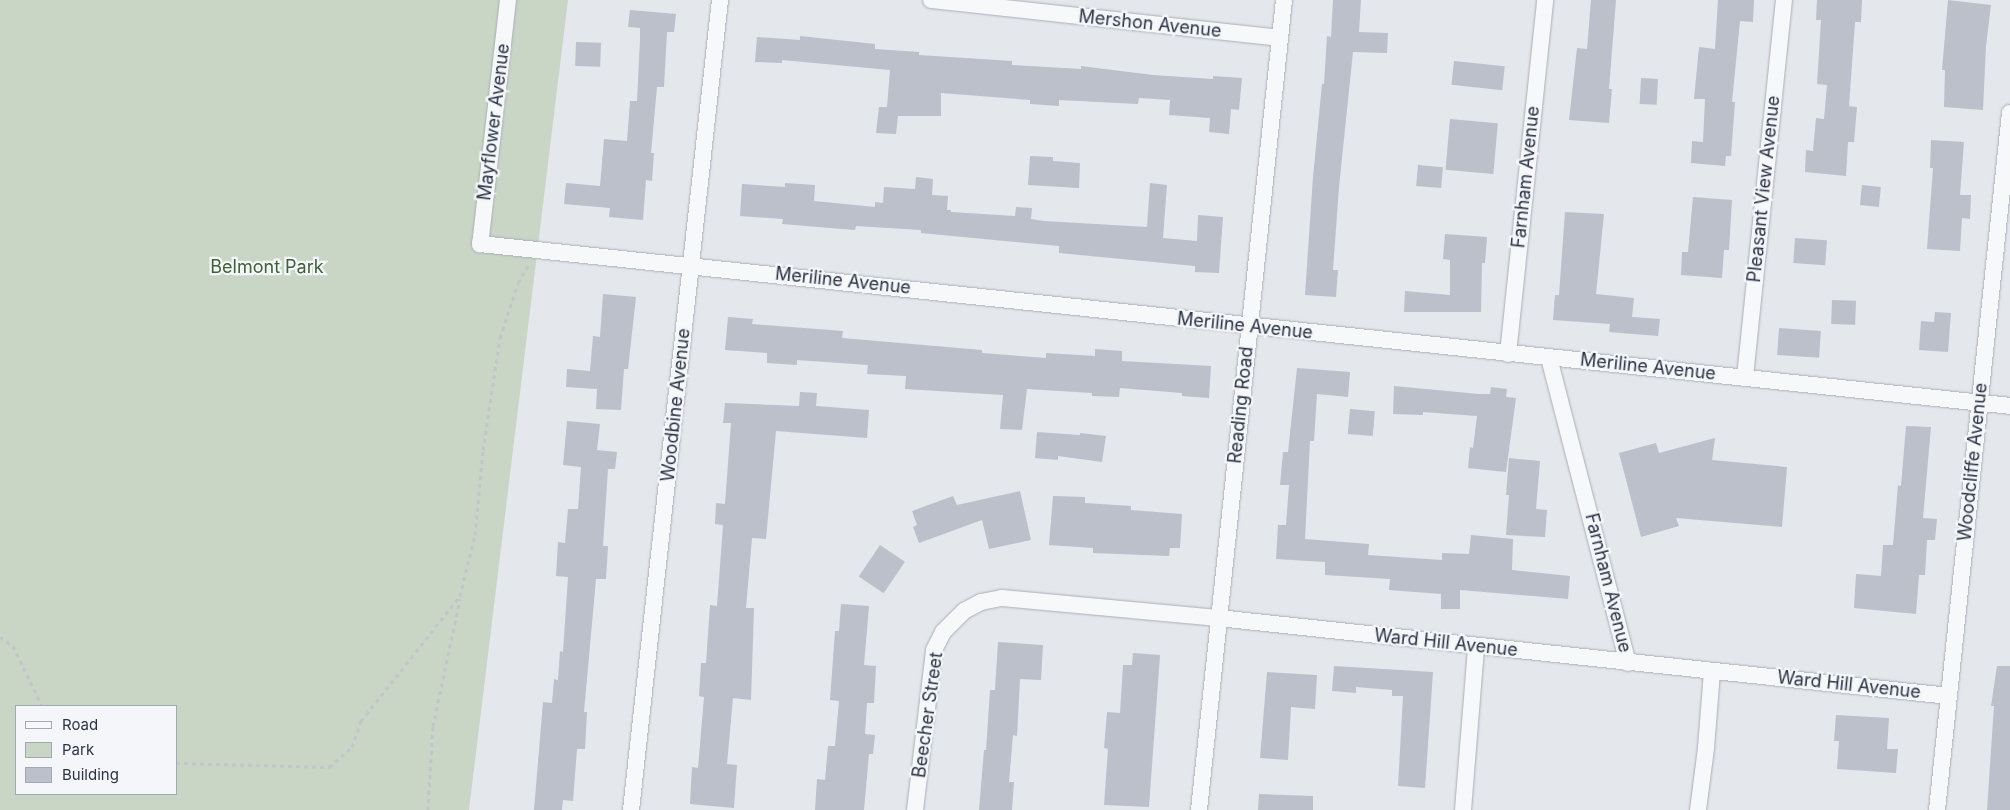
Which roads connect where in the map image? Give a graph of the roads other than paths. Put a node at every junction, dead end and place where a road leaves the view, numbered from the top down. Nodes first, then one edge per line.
1 (508, 0) edge
2 (720, 0) edge
3 (931, 0) edge
4 (1284, 0) edge
5 (1545, 0) edge
6 (1784, 0) edge
7 (1280, 38) junction
8 (2010, 113) edge
9 (480, 244) joint
10 (691, 265) junction
11 (1249, 326) junction
12 (1508, 354) junction
13 (1549, 358) junction
14 (1745, 377) junction
15 (1980, 402) junction
16 (2010, 406) edge
17 (1218, 618) junction
18 (950, 623) joint
19 (1476, 647) junction
20 (1628, 663) junction
21 (1712, 671) junction
22 (1949, 696) junction
23 (631, 810) edge
24 (915, 810) edge
25 (1199, 810) edge
26 (1463, 810) edge
27 (1698, 810) edge
28 (1937, 810) edge

1 - 9 street, Mayflower Avenue
2 - 10 street, Woodbine Avenue
3 - 7 street, Mershon Avenue
4 - 7 street, Reading Road
5 - 12 street, Farnham Avenue
6 - 14 street, Pleasant View Avenue
7 - 11 street, Reading Road
8 - 15 street, Woodcliffe Avenue
9 - 10 street, Meriline Avenue
10 - 11 street, Meriline Avenue
10 - 23 street, Woodbine Avenue
11 - 12 street, Meriline Avenue
11 - 17 street, Reading Road
12 - 13 street, Meriline Avenue
13 - 14 street, Meriline Avenue
13 - 20 street, Farnham Avenue
14 - 15 street, Meriline Avenue
15 - 16 street, Meriline Avenue
15 - 22 street, Woodcliffe Avenue
17 - 18 street, Ward Hill Avenue
17 - 19 street, Ward Hill Avenue
17 - 25 street, Reading Road
18 - 24 street, Beecher Street
19 - 20 street, Ward Hill Avenue
19 - 26 street
20 - 21 street, Ward Hill Avenue
21 - 22 street, Ward Hill Avenue
21 - 27 street
22 - 28 street, Woodcliffe Avenue

